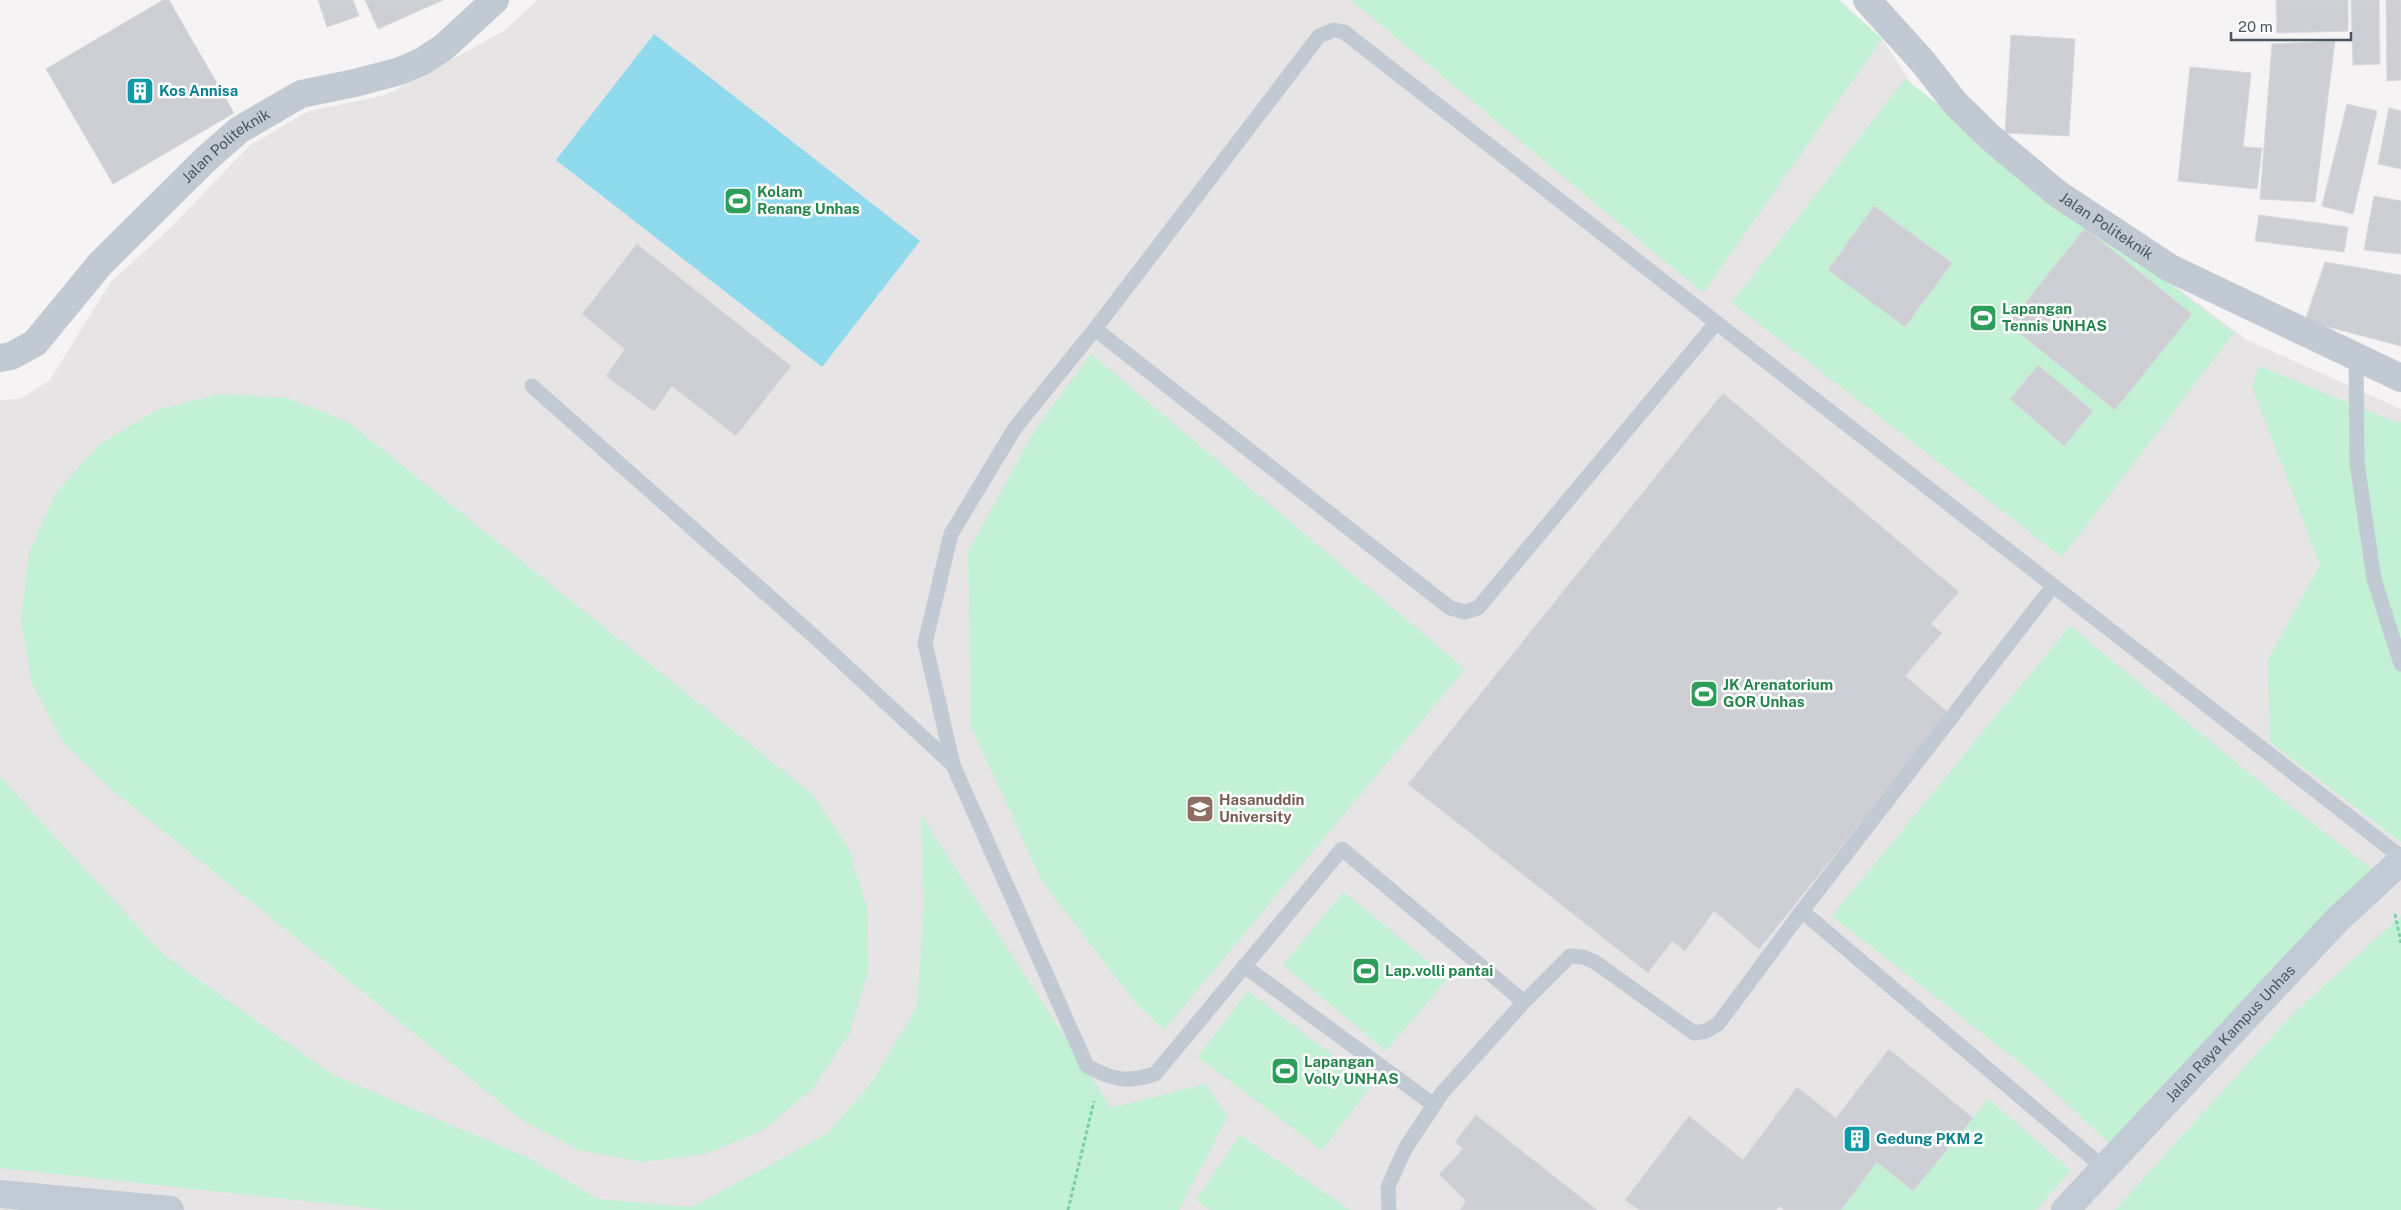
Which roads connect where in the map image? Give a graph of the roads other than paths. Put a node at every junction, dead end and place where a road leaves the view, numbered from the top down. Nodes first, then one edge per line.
1 (495, 0) edge
2 (1867, 0) edge
3 (1716, 323) junction
4 (1095, 329) junction
5 (2356, 356) junction
6 (0, 358) edge
7 (2401, 378) edge
8 (532, 386) dead end
9 (2053, 586) junction
10 (2401, 664) edge
11 (953, 765) junction
12 (2401, 856) edge
13 (2401, 861) edge
14 (1802, 911) junction
15 (1244, 966) junction
16 (1524, 1002) junction
17 (1434, 1105) junction
18 (2104, 1168) junction
19 (0, 1194) edge
20 (170, 1210) edge
21 (1389, 1210) edge
22 (2065, 1210) edge

1 - 6 street, Jalan Politeknik
2 - 5 street, Jalan Politeknik
3 - 4 lane
3 - 4 lane
3 - 9 lane
4 - 11 lane
5 - 7 street, Jalan Politeknik
5 - 10 lane
8 - 11 lane
9 - 12 lane
9 - 14 lane
11 - 15 lane
13 - 18 street, Jalan Raya Kampus Unhas
14 - 16 lane
14 - 18 lane
15 - 16 lane
15 - 17 lane
16 - 17 lane
17 - 21 lane
18 - 22 street, Jalan Raya Kampus Unhas
19 - 20 street

